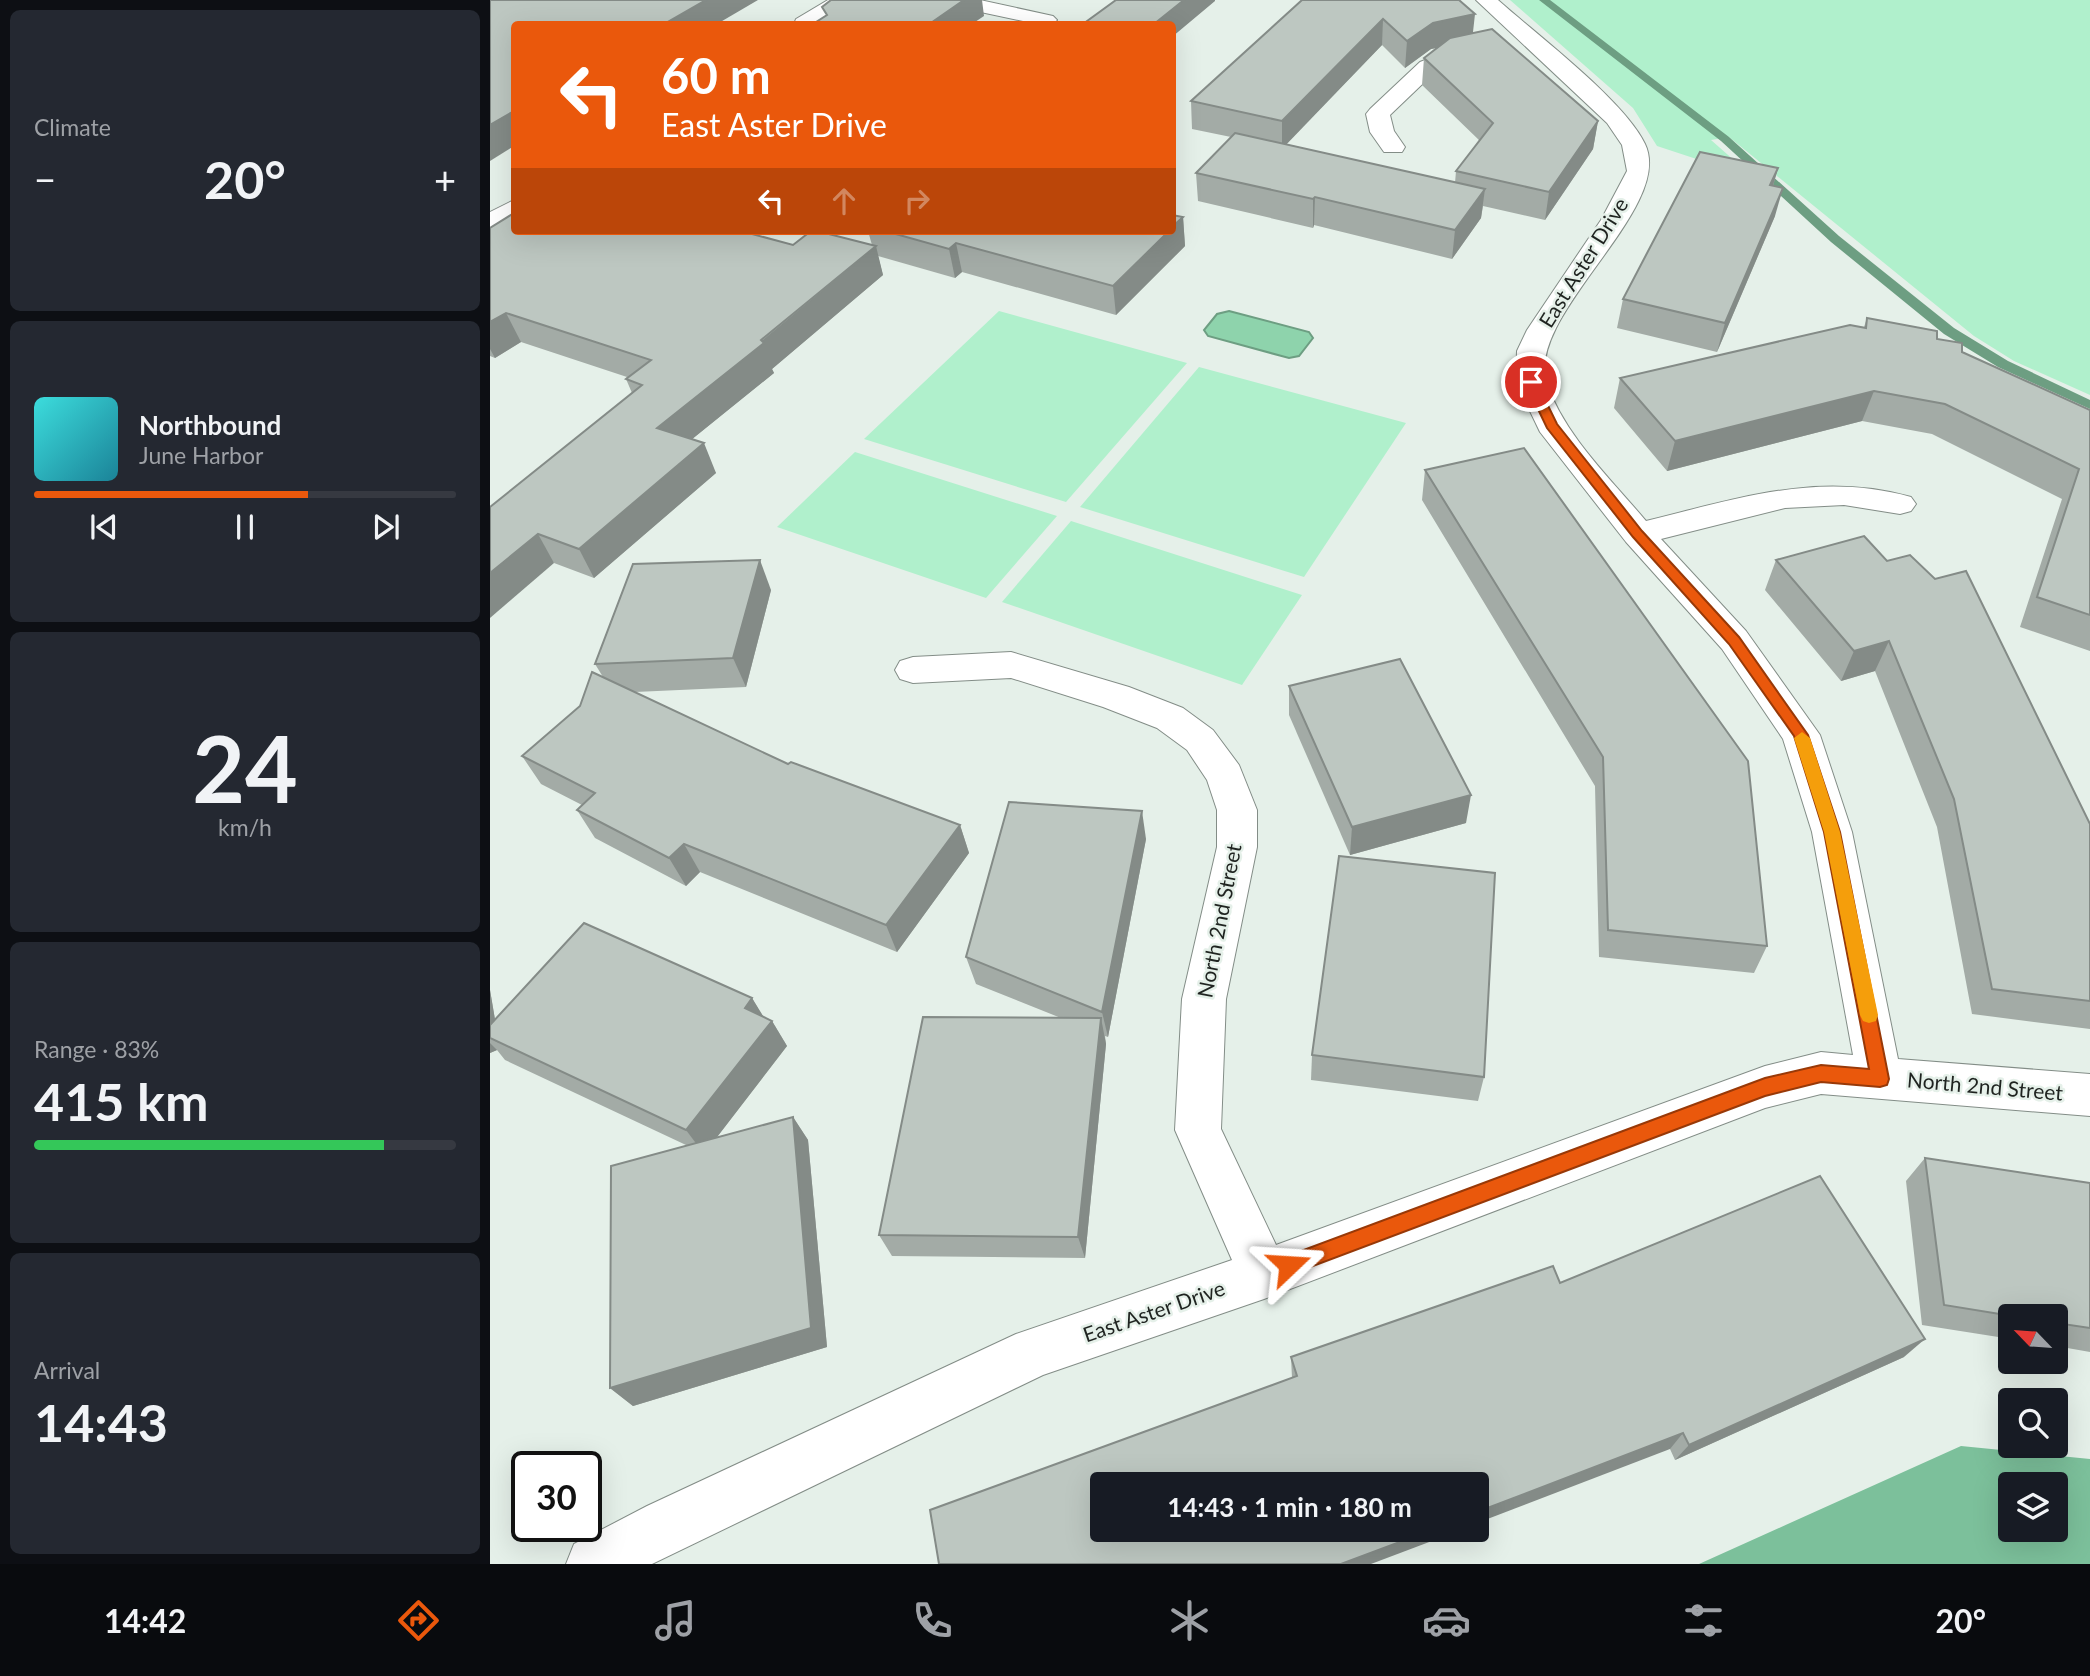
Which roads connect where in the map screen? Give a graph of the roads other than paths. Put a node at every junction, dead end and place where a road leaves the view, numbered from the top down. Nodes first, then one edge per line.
1 (843, 0) edge
2 (950, 0) edge
3 (1486, 0) edge
4 (1046, 20) dead end
5 (809, 21) edge
6 (1529, 38) junction
7 (1393, 147) dead end
8 (511, 210) edge
9 (490, 223) edge
10 (1899, 504) dead end
11 (1637, 534) junction
12 (913, 670) dead end
13 (1880, 1079) junction
14 (2090, 1096) edge
15 (1264, 1275) junction
16 (594, 1564) edge

1 - 5 street
2 - 4 street
3 - 6 street, East Aster Drive
6 - 7 street
6 - 11 street, East Aster Drive
8 - 9 street
10 - 11 street
11 - 13 street, East Aster Drive
12 - 15 street, North 2nd Street
13 - 14 street, North 2nd Street
13 - 15 street, East Aster Drive
15 - 16 street, East Aster Drive

